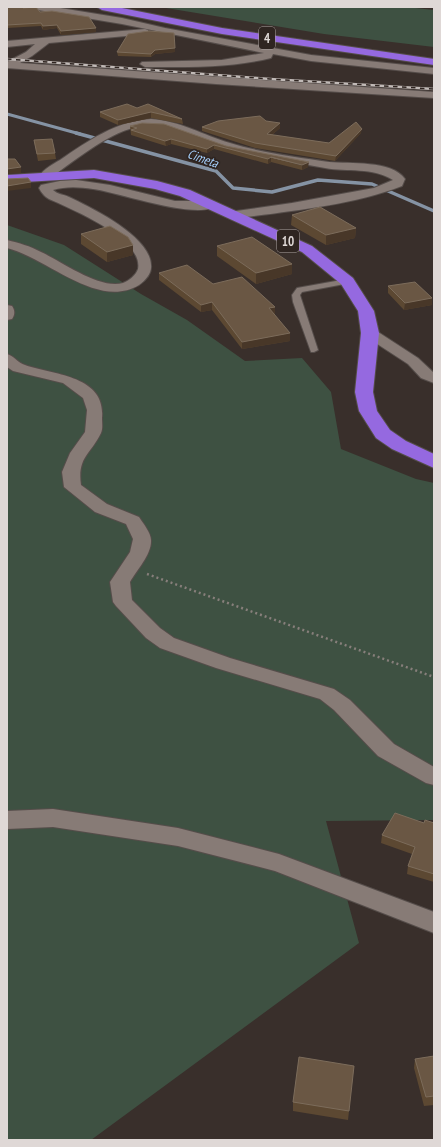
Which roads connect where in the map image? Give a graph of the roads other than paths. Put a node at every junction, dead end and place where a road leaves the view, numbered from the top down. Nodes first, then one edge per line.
1 (38, 7) edge
2 (102, 7) edge
3 (135, 7) edge
4 (165, 31) junction
5 (46, 40) junction
6 (7, 44) edge
7 (261, 49) junction
8 (434, 56) edge
9 (434, 62) edge
10 (136, 63) dead end
11 (10, 64) edge
12 (434, 72) edge
13 (434, 95) edge
14 (46, 175) junction
15 (7, 179) edge
16 (209, 205) junction
17 (234, 215) junction
18 (7, 244) edge
19 (347, 281) junction
20 (7, 309) edge
21 (7, 316) edge
22 (370, 333) junction
23 (314, 350) dead end
24 (7, 359) edge
25 (434, 378) edge
26 (434, 462) edge
27 (434, 777) edge
28 (7, 820) edge
29 (434, 923) edge

1 - 4 street
2 - 9 highway, 4
3 - 8 highway, 4
4 - 5 street
4 - 7 street
5 - 6 street
5 - 11 street
7 - 10 street
7 - 12 street
11 - 13 street
14 - 15 highway, 10
14 - 16 highway, 10
14 - 17 street
16 - 17 highway, 10
16 - 18 street
17 - 19 highway, 10
19 - 22 highway, 10
19 - 23 lane
20 - 21 street
22 - 25 street
22 - 26 highway, 10
24 - 27 street
28 - 29 street

